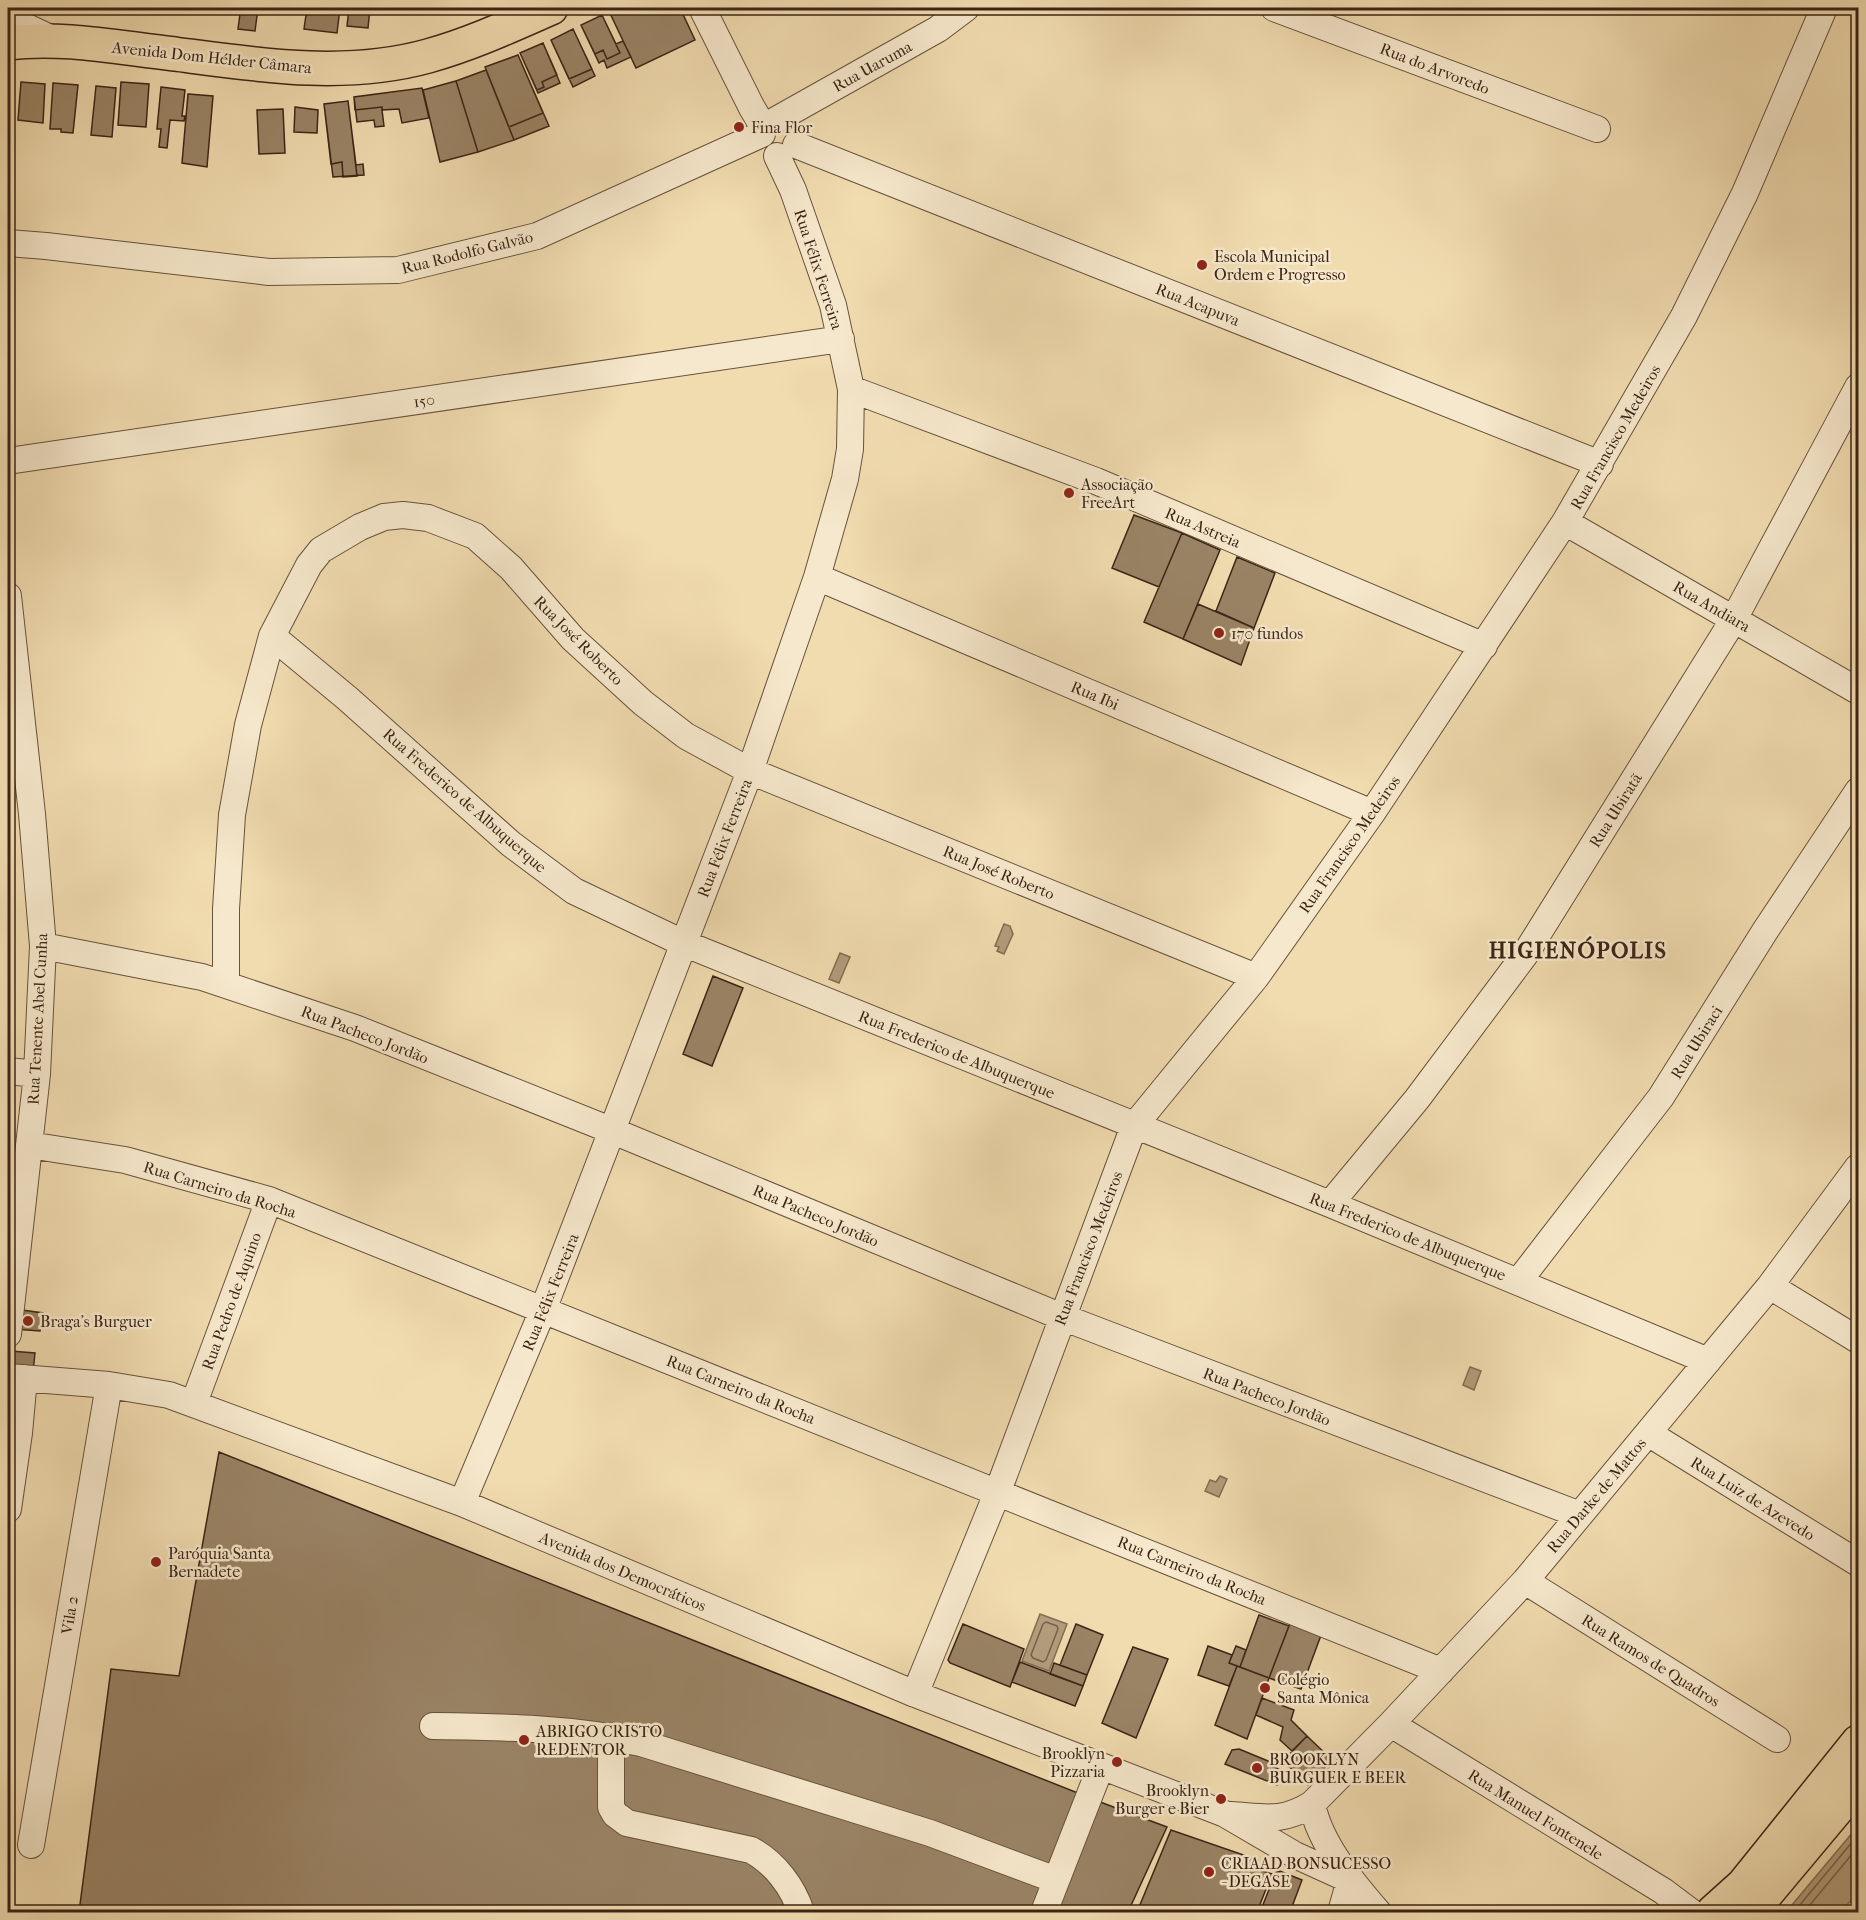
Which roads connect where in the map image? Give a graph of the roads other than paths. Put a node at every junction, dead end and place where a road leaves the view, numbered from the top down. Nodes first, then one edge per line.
1 (702, 8) edge
2 (966, 8) edge
3 (1274, 8) edge
4 (1824, 8) edge
5 (545, 9) edge
6 (8, 18) edge
7 (54, 40) junction
8 (8, 43) edge
9 (767, 127) junction
10 (1597, 129) dead end
11 (787, 151) junction
12 (8, 243) edge
13 (841, 339) junction
14 (1858, 387) edge
15 (851, 389) junction
16 (8, 461) edge
17 (1600, 464) junction
18 (1565, 522) junction
19 (817, 577) junction
20 (8, 596) edge
21 (1734, 619) junction
22 (272, 636) junction
23 (1484, 646) junction
24 (1858, 691) edge
25 (750, 771) junction
26 (1858, 791) edge
27 (1372, 813) junction
28 (683, 943) junction
29 (43, 946) junction
30 (1256, 977) junction
31 (226, 983) junction
32 (8, 1071) edge
33 (37, 1074) junction
34 (1134, 1126) junction
35 (613, 1131) junction
36 (29, 1145) junction
37 (1858, 1167) edge
38 (269, 1200) junction
39 (1330, 1204) junction
40 (1518, 1282) junction
41 (1770, 1286) junction
42 (543, 1310) junction
43 (1062, 1317) junction
44 (8, 1334) edge
45 (1858, 1340) edge
46 (1708, 1361) junction
47 (16, 1377) edge
48 (109, 1385) junction
49 (194, 1403) junction
50 (1648, 1433) junction
51 (998, 1491) junction
52 (462, 1503) junction
53 (8, 1509) edge
54 (1580, 1515) junction
55 (1858, 1563) edge
56 (1525, 1581) junction
57 (1441, 1671) junction
58 (915, 1694) junction
59 (1391, 1724) junction
60 (433, 1726) dead end
61 (611, 1736) junction
62 (1777, 1739) dead end
63 (1858, 1743) edge
64 (1101, 1766) junction
65 (1858, 1784) edge
66 (1312, 1804) junction
67 (1225, 1814) junction
68 (31, 1845) dead end
69 (1056, 1880) junction
70 (1350, 1880) junction
71 (1666, 1902) edge
72 (801, 1912) edge
73 (1044, 1912) edge
74 (1341, 1912) edge
75 (1378, 1912) edge
76 (1691, 1912) edge
77 (1713, 1912) edge
78 (1751, 1912) edge

1 - 9 street
2 - 9 street, Rua Uaruma
3 - 10 street, Rua do Arvoredo
4 - 17 street, Rua Francisco Medeiros
5 - 7 main road, Avenida Dom Hélder Câmara
6 - 7 street
7 - 8 main road, Avenida Dom Hélder Câmara
9 - 11 street, Rua Félix Ferreira
9 - 12 street, Rua Rodolfo Galvão
11 - 13 street, Rua Félix Ferreira
11 - 17 street, Rua Acapuva
13 - 15 street, Rua Félix Ferreira
13 - 16 street, 150
14 - 21 street, Rua Ubiratã
15 - 19 street, Rua Félix Ferreira
15 - 23 street, Rua Astreia
17 - 18 street, Rua Francisco Medeiros
18 - 21 street, Rua Andiara
18 - 23 street, Rua Francisco Medeiros
19 - 25 street, Rua Félix Ferreira
19 - 27 street, Rua Ibi
20 - 29 street, Rua Tenente Abel Cunha
21 - 24 street, Rua Andiara
21 - 39 street, Rua Ubiratã
22 - 25 street, Rua José Roberto
22 - 28 street, Rua Frederico de Albuquerque
22 - 31 street, Rua José Roberto
23 - 27 street, Rua Francisco Medeiros
25 - 28 street, Rua Félix Ferreira
25 - 30 street, Rua José Roberto
26 - 40 street, Rua Ubiraci
27 - 30 street, Rua Francisco Medeiros
28 - 34 street, Rua Frederico de Albuquerque
28 - 35 street, Rua Félix Ferreira
29 - 31 street, Rua Pacheco Jordão
29 - 33 street, Rua Tenente Abel Cunha
30 - 34 street, Rua Francisco Medeiros
31 - 35 street, Rua Pacheco Jordão
32 - 33 street
33 - 36 street, Rua Tenente Abel Cunha
34 - 39 street, Rua Frederico de Albuquerque
34 - 43 street, Rua Francisco Medeiros
35 - 42 street, Rua Félix Ferreira
35 - 43 street, Rua Pacheco Jordão
36 - 38 street, Rua Carneiro da Rocha
36 - 44 street, Rua Tenente Abel Cunha
37 - 41 street, Rua Darke de Mattos
38 - 42 street, Rua Carneiro da Rocha
38 - 49 street, Rua Pedro de Aquino
39 - 40 street, Rua Frederico de Albuquerque
40 - 46 street, Rua Frederico de Albuquerque
41 - 45 street
41 - 46 street, Rua Darke de Mattos
42 - 51 street, Rua Carneiro da Rocha
42 - 52 street, Rua Félix Ferreira
43 - 51 street, Rua Francisco Medeiros
43 - 54 street, Rua Pacheco Jordão
46 - 50 street, Rua Darke de Mattos
47 - 48 street, Avenida dos Democráticos
47 - 53 street
48 - 49 street, Avenida dos Democráticos
48 - 68 street, Vila 2
49 - 52 street, Avenida dos Democráticos
50 - 54 street, Rua Darke de Mattos
50 - 55 street, Rua Luiz de Azevedo
51 - 57 street, Rua Carneiro da Rocha
51 - 58 street, Rua Francisco Medeiros
52 - 58 street, Avenida dos Democráticos
54 - 56 street, Rua Darke de Mattos
56 - 57 street, Rua Darke de Mattos
56 - 62 street, Rua Ramos de Quadros
57 - 59 street, Rua Darke de Mattos
58 - 64 street, Avenida dos Democráticos
59 - 66 street, Rua Darke de Mattos
59 - 71 street, Rua Manuel Fontenele
60 - 61 street
61 - 69 street
61 - 72 street
63 - 77 main road
64 - 67 street, Avenida dos Democráticos
64 - 69 street
65 - 78 main road
66 - 67 street, Avenida dos Democráticos
66 - 70 street, Avenida dos Democráticos
67 - 70 street, Avenida dos Democráticos
69 - 73 street
70 - 74 street
70 - 75 street, Avenida dos Democráticos
71 - 76 street

